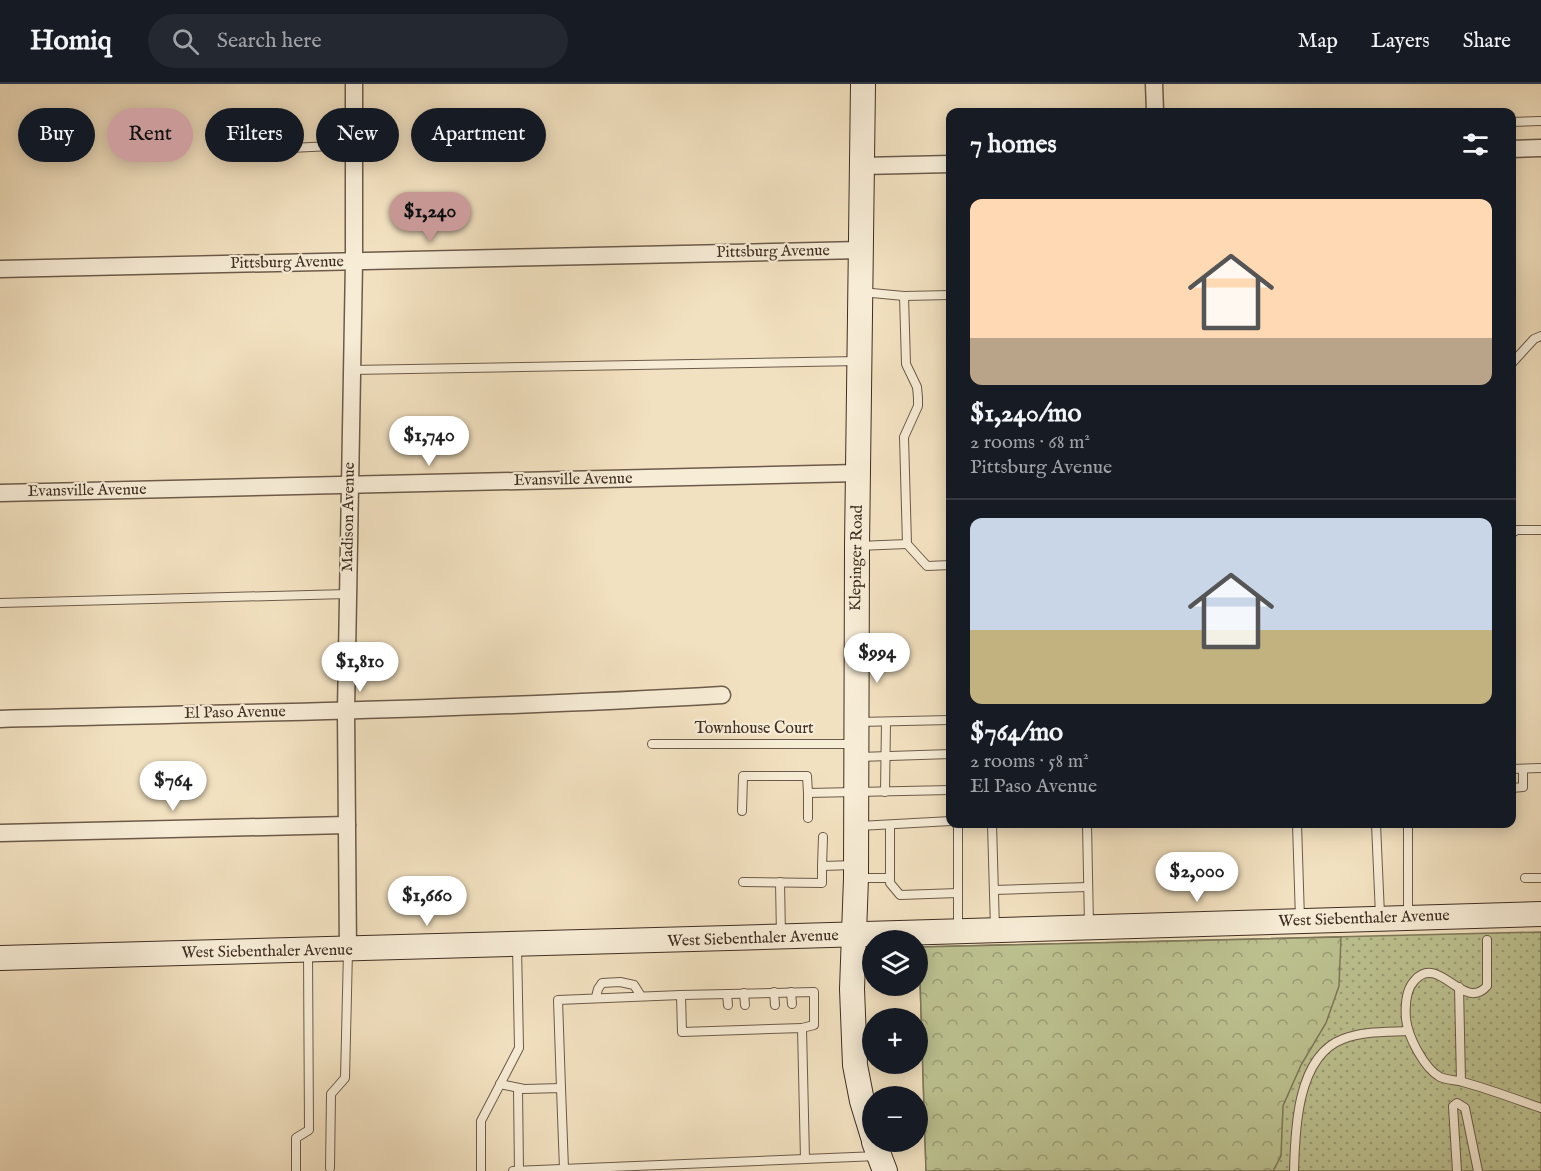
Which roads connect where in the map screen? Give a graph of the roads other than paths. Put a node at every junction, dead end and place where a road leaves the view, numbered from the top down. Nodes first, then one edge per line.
1 (354, 84) edge
2 (863, 84) edge
3 (1154, 84) edge
4 (354, 108) edge
5 (1155, 108) edge
6 (1516, 122) edge
7 (1541, 122) edge
8 (1541, 148) edge
9 (1516, 149) edge
10 (353, 162) edge
11 (946, 164) edge
12 (862, 166) junction
13 (861, 250) junction
14 (354, 262) junction
15 (0, 269) edge
16 (861, 292) junction
17 (904, 296) junction
18 (946, 296) edge
19 (1541, 336) edge
20 (1516, 359) edge
21 (860, 361) junction
22 (352, 370) junction
23 (858, 473) junction
24 (349, 486) junction
25 (0, 493) edge
26 (1516, 530) edge
27 (1541, 530) edge
28 (907, 544) junction
29 (857, 546) junction
30 (946, 565) edge
31 (347, 594) junction
32 (0, 603) edge
33 (722, 695) dead end
34 (346, 711) junction
35 (0, 719) edge
36 (946, 720) edge
37 (886, 722) junction
38 (856, 741) junction
39 (652, 744) dead end
40 (946, 754) edge
41 (886, 756) junction
42 (1541, 768) edge
43 (1516, 769) edge
44 (1523, 769) junction
45 (1516, 788) edge
46 (946, 790) edge
47 (856, 792) junction
48 (885, 792) junction
49 (808, 794) junction
50 (742, 812) dead end
51 (808, 818) dead end
52 (946, 821) edge
53 (347, 825) junction
54 (890, 825) junction
55 (856, 826) junction
56 (958, 828) edge
57 (992, 828) edge
58 (1087, 828) edge
59 (1297, 828) edge
60 (1376, 828) edge
61 (1408, 828) edge
62 (0, 833) edge
63 (823, 837) dead end
64 (822, 866) junction
65 (856, 872) junction
66 (890, 878) junction
67 (1525, 878) dead end
68 (1541, 878) edge
69 (743, 882) dead end
70 (780, 882) junction
71 (1088, 887) junction
72 (994, 890) junction
73 (958, 893) junction
74 (1541, 914) edge
75 (1380, 918) junction
76 (1407, 918) junction
77 (1300, 921) junction
78 (1089, 927) junction
79 (995, 929) junction
80 (958, 931) junction
81 (855, 936) junction
82 (781, 938) junction
83 (1487, 940) dead end
84 (517, 946) junction
85 (308, 951) junction
86 (348, 951) junction
87 (0, 958) edge
88 (1460, 987) junction
89 (774, 992) junction
90 (791, 992) junction
91 (744, 993) junction
92 (728, 994) junction
93 (681, 995) junction
94 (641, 996) junction
95 (596, 997) junction
96 (792, 1004) dead end
97 (728, 1005) dead end
98 (745, 1005) dead end
99 (775, 1005) dead end
100 (802, 1028) junction
101 (1407, 1031) junction
102 (1461, 1081) junction
103 (500, 1084) junction
104 (518, 1088) junction
105 (561, 1088) junction
106 (862, 1101) edge
107 (1541, 1108) edge
108 (869, 1152) edge
109 (805, 1159) junction
110 (330, 1168) dead end
111 (564, 1169) junction
112 (296, 1171) edge
113 (481, 1171) edge
114 (513, 1171) edge
115 (519, 1171) edge
116 (528, 1171) edge
117 (1294, 1171) edge
118 (1457, 1171) edge
119 (1478, 1171) edge

1 - 4 street, Madison Avenue
2 - 12 main road, Klepinger Road
3 - 5 street
6 - 7 lane
8 - 9 street
10 - 14 street, Madison Avenue
11 - 12 street
12 - 13 main road, Klepinger Road
13 - 14 street, Pittsburg Avenue
13 - 16 main road, Klepinger Road
14 - 15 street, Pittsburg Avenue
14 - 22 street, Madison Avenue
16 - 17 lane
16 - 21 main road, Klepinger Road
17 - 18 lane
17 - 28 lane
19 - 20 lane
21 - 22 lane
21 - 23 main road, Klepinger Road
22 - 24 street, Madison Avenue
23 - 24 street, Evansville Avenue
23 - 29 main road, Klepinger Road
24 - 25 street, Evansville Avenue
24 - 31 street, Madison Avenue
26 - 27 lane
28 - 29 lane
28 - 30 lane
29 - 38 main road, Klepinger Road
31 - 32 lane
31 - 34 street, Madison Avenue
33 - 34 street, El Paso Avenue
34 - 35 street, El Paso Avenue
34 - 53 street, Madison Avenue
36 - 37 lane
37 - 38 lane
37 - 41 lane
38 - 39 lane, Townhouse Court
38 - 41 lane
38 - 47 main road, Klepinger Road
40 - 41 lane
41 - 48 lane
42 - 44 lane
43 - 44 lane
44 - 45 lane
46 - 48 lane
47 - 48 lane
47 - 49 lane
47 - 55 main road, Klepinger Road
49 - 50 lane
49 - 51 lane
52 - 54 lane
53 - 62 street
53 - 86 street, Madison Avenue
54 - 55 lane
54 - 66 lane
55 - 65 main road, Klepinger Road
56 - 73 lane
57 - 72 lane
58 - 71 lane
59 - 77 lane
60 - 75 lane
61 - 76 lane
63 - 64 lane
64 - 65 lane
64 - 70 lane
65 - 66 lane
65 - 81 main road, Klepinger Road
66 - 73 lane
67 - 68 lane
69 - 70 lane
70 - 82 lane
71 - 72 lane
71 - 78 lane
72 - 79 lane
73 - 80 lane
74 - 76 main road, West Siebenthaler Avenue
75 - 76 main road, West Siebenthaler Avenue
75 - 77 main road, West Siebenthaler Avenue
77 - 78 main road, West Siebenthaler Avenue
78 - 79 main road, West Siebenthaler Avenue
79 - 80 main road, West Siebenthaler Avenue
80 - 81 main road, West Siebenthaler Avenue
81 - 82 main road, West Siebenthaler Avenue
81 - 106 main road, Klepinger Road
82 - 84 main road, West Siebenthaler Avenue
83 - 88 lane
84 - 86 main road, West Siebenthaler Avenue
84 - 103 lane
85 - 86 main road, West Siebenthaler Avenue
85 - 87 main road, West Siebenthaler Avenue
85 - 112 lane
86 - 110 lane
88 - 101 lane
88 - 102 lane
89 - 90 lane
89 - 91 lane
89 - 99 lane
90 - 96 lane
90 - 100 lane
91 - 92 lane
91 - 98 lane
92 - 93 lane
92 - 97 lane
93 - 94 lane
93 - 100 lane
94 - 95 lane
94 - 95 lane
95 - 105 lane
100 - 109 lane
101 - 102 lane
101 - 117 lane
102 - 107 lane
103 - 104 lane
103 - 113 lane
104 - 105 lane
104 - 115 lane
105 - 111 lane
108 - 109 lane
109 - 111 lane
111 - 116 lane
114 - 115 lane
115 - 116 lane
118 - 119 lane

